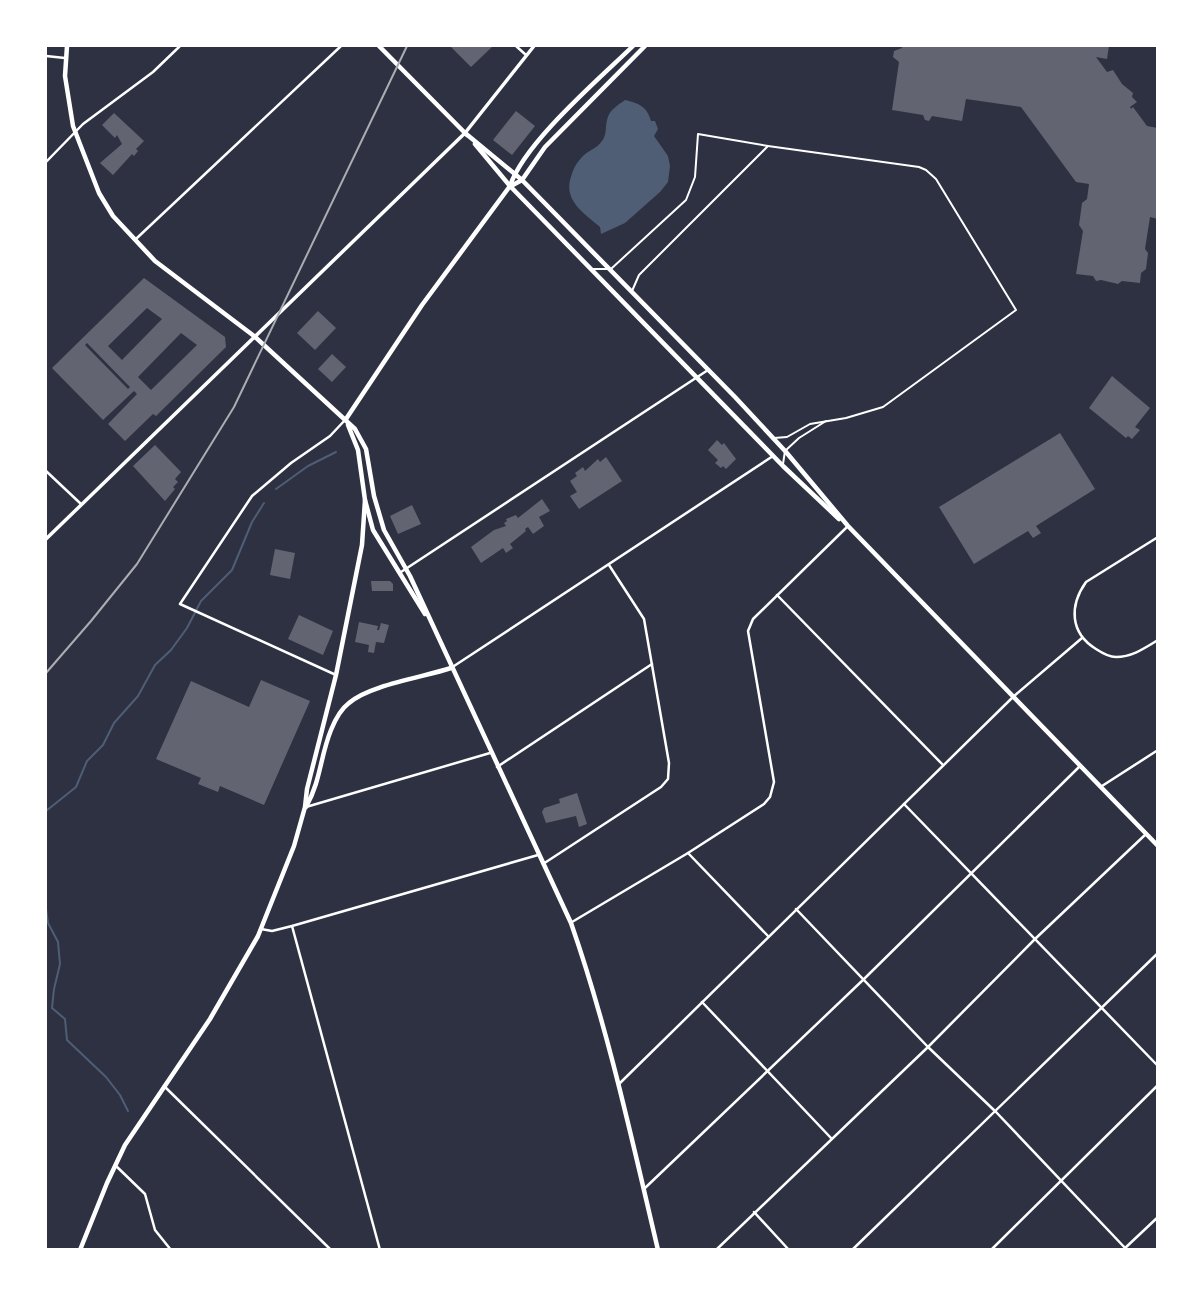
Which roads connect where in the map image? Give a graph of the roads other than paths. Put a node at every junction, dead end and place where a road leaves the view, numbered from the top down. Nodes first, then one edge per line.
1 (67, 46) edge
2 (180, 46) edge
3 (341, 46) edge
4 (379, 46) edge
5 (516, 46) edge
6 (534, 46) edge
7 (633, 46) edge
8 (645, 46) edge
9 (526, 55) junction
10 (46, 56) edge
11 (65, 58) junction
12 (75, 133) junction
13 (465, 133) junction
14 (768, 146) junction
15 (46, 162) edge
16 (514, 174) junction
17 (522, 180) junction
18 (510, 186) junction
19 (134, 241) junction
20 (591, 269) junction
21 (610, 270) junction
22 (632, 292) junction
23 (254, 336) junction
24 (708, 370) junction
25 (698, 378) junction
26 (345, 419) junction
27 (827, 420) junction
28 (774, 438) junction
29 (785, 450) junction
30 (773, 456) junction
31 (783, 466) junction
32 (46, 471) edge
33 (365, 500) junction
34 (81, 504) junction
35 (848, 526) junction
36 (1157, 537) edge
37 (46, 539) edge
38 (609, 565) junction
39 (406, 569) junction
40 (399, 573) junction
41 (777, 595) junction
42 (435, 630) junction
43 (1082, 638) junction
44 (1157, 640) edge
45 (652, 664) junction
46 (451, 668) junction
47 (336, 675) junction
48 (1013, 697) junction
49 (1157, 750) edge
50 (490, 753) junction
51 (943, 765) junction
52 (1079, 766) junction
53 (497, 767) junction
54 (1100, 787) junction
55 (904, 804) junction
56 (305, 807) junction
57 (1146, 834) junction
58 (1157, 846) edge
59 (688, 853) junction
60 (539, 855) junction
61 (543, 864) junction
62 (970, 873) junction
63 (796, 909) junction
64 (571, 923) junction
65 (292, 926) junction
66 (261, 929) junction
67 (768, 936) junction
68 (1035, 939) junction
69 (1157, 953) edge
70 (864, 979) junction
71 (702, 1002) junction
72 (1102, 1007) junction
73 (928, 1047) junction
74 (1157, 1066) edge
75 (766, 1071) junction
76 (619, 1084) junction
77 (1157, 1085) edge
78 (164, 1086) junction
79 (996, 1112) junction
80 (831, 1138) junction
81 (115, 1165) junction
82 (1060, 1181) junction
83 (644, 1189) junction
84 (754, 1212) junction
85 (1157, 1217) edge
86 (1125, 1249) edge
87 (80, 1250) edge
88 (171, 1250) edge
89 (331, 1250) edge
90 (380, 1250) edge
91 (659, 1250) edge
92 (716, 1250) edge
93 (789, 1250) edge
94 (852, 1250) edge
95 (991, 1250) edge

1 - 11 main road
2 - 12 street
3 - 19 street
4 - 13 main road
5 - 9 street
6 - 9 street
7 - 16 main road
8 - 17 main road
9 - 13 street
10 - 11 street
11 - 12 main road
12 - 15 street
12 - 19 main road
13 - 16 main road
13 - 18 main road
13 - 23 street
14 - 21 lane
14 - 22 lane
14 - 27 lane
16 - 17 main road
16 - 18 main road
17 - 18 main road
17 - 21 main road
18 - 20 main road
18 - 26 main road
19 - 23 main road
20 - 21 lane
20 - 25 main road
21 - 22 main road
22 - 24 main road
23 - 26 main road
23 - 34 street
24 - 25 street
24 - 28 main road
25 - 30 main road
25 - 39 street
26 - 33 main road
26 - 39 main road
26 - 47 street
27 - 28 lane
27 - 29 lane
28 - 29 main road
29 - 31 lane
29 - 35 main road
30 - 31 main road
30 - 38 street
31 - 35 main road
32 - 34 street
33 - 40 main road
33 - 47 main road
34 - 37 street
35 - 41 street
35 - 48 main road
36 - 43 street
38 - 45 street
38 - 46 street
39 - 40 street
39 - 42 main road
40 - 42 main road
41 - 51 street
41 - 59 street
42 - 46 main road
43 - 44 street
43 - 48 street
45 - 53 street
45 - 61 street
46 - 50 main road
46 - 56 main road
47 - 56 main road
48 - 51 street
48 - 52 main road
49 - 54 street
50 - 53 main road
50 - 56 street
51 - 55 street
52 - 54 main road
52 - 62 street
53 - 60 main road
54 - 57 main road
55 - 62 street
55 - 63 street
56 - 66 main road
57 - 58 main road
57 - 68 street
59 - 64 street
59 - 67 street
60 - 61 main road
60 - 65 street
61 - 64 main road
62 - 68 street
62 - 70 street
63 - 67 street
63 - 70 street
64 - 76 main road
65 - 66 street
65 - 90 street
66 - 78 main road
67 - 71 street
68 - 72 street
68 - 73 street
69 - 72 street
70 - 73 street
70 - 75 street
71 - 75 street
71 - 76 street
72 - 74 street
72 - 79 street
73 - 79 street
73 - 80 street
75 - 80 street
75 - 83 street
76 - 83 main road
77 - 82 street
78 - 81 main road
78 - 89 street
79 - 82 street
79 - 94 street
80 - 84 street
81 - 87 main road
81 - 88 street
82 - 86 street
82 - 95 street
83 - 91 main road
84 - 92 street
84 - 93 street
85 - 86 street

